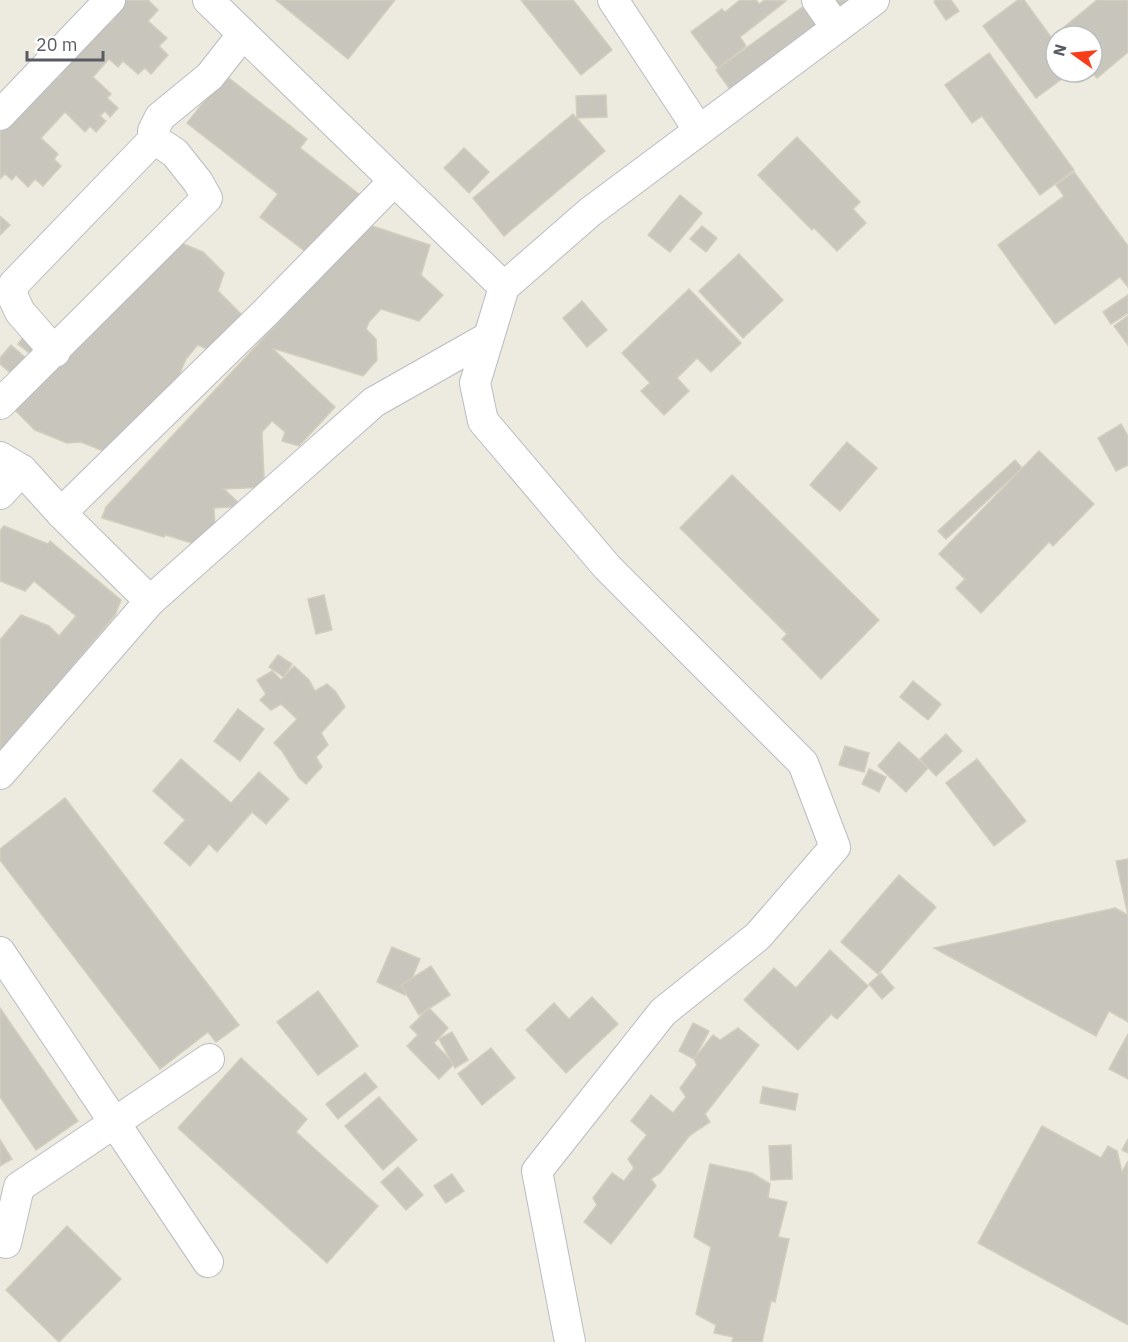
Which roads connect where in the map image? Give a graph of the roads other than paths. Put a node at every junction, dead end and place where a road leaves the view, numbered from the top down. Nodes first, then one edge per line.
1 (110, 0) edge
2 (208, 0) edge
3 (613, 0) edge
4 (817, 0) edge
5 (874, 0) edge
6 (836, 27) junction
7 (243, 34) junction
8 (0, 115) edge
9 (699, 129) junction
10 (154, 139) junction
11 (394, 181) junction
12 (504, 288) junction
13 (488, 338) junction
14 (55, 352) junction
15 (0, 404) edge
16 (11, 464) edge
17 (0, 494) edge
18 (61, 513) junction
19 (150, 601) junction
20 (0, 774) edge
21 (0, 952) edge
22 (209, 1059) dead end
23 (116, 1123) junction
24 (6, 1243) dead end
25 (208, 1262) dead end
26 (570, 1342) edge

1 - 8 street
2 - 7 street
3 - 9 street
4 - 6 street
5 - 6 street
6 - 9 street
7 - 10 street
7 - 11 street
9 - 12 street
10 - 14 street
10 - 14 street
11 - 12 street
11 - 18 street
12 - 13 street
13 - 19 street
13 - 26 street
14 - 15 street
16 - 17 street
16 - 18 street
18 - 19 street
19 - 20 street
21 - 23 street
22 - 23 street
23 - 24 street
23 - 25 street

